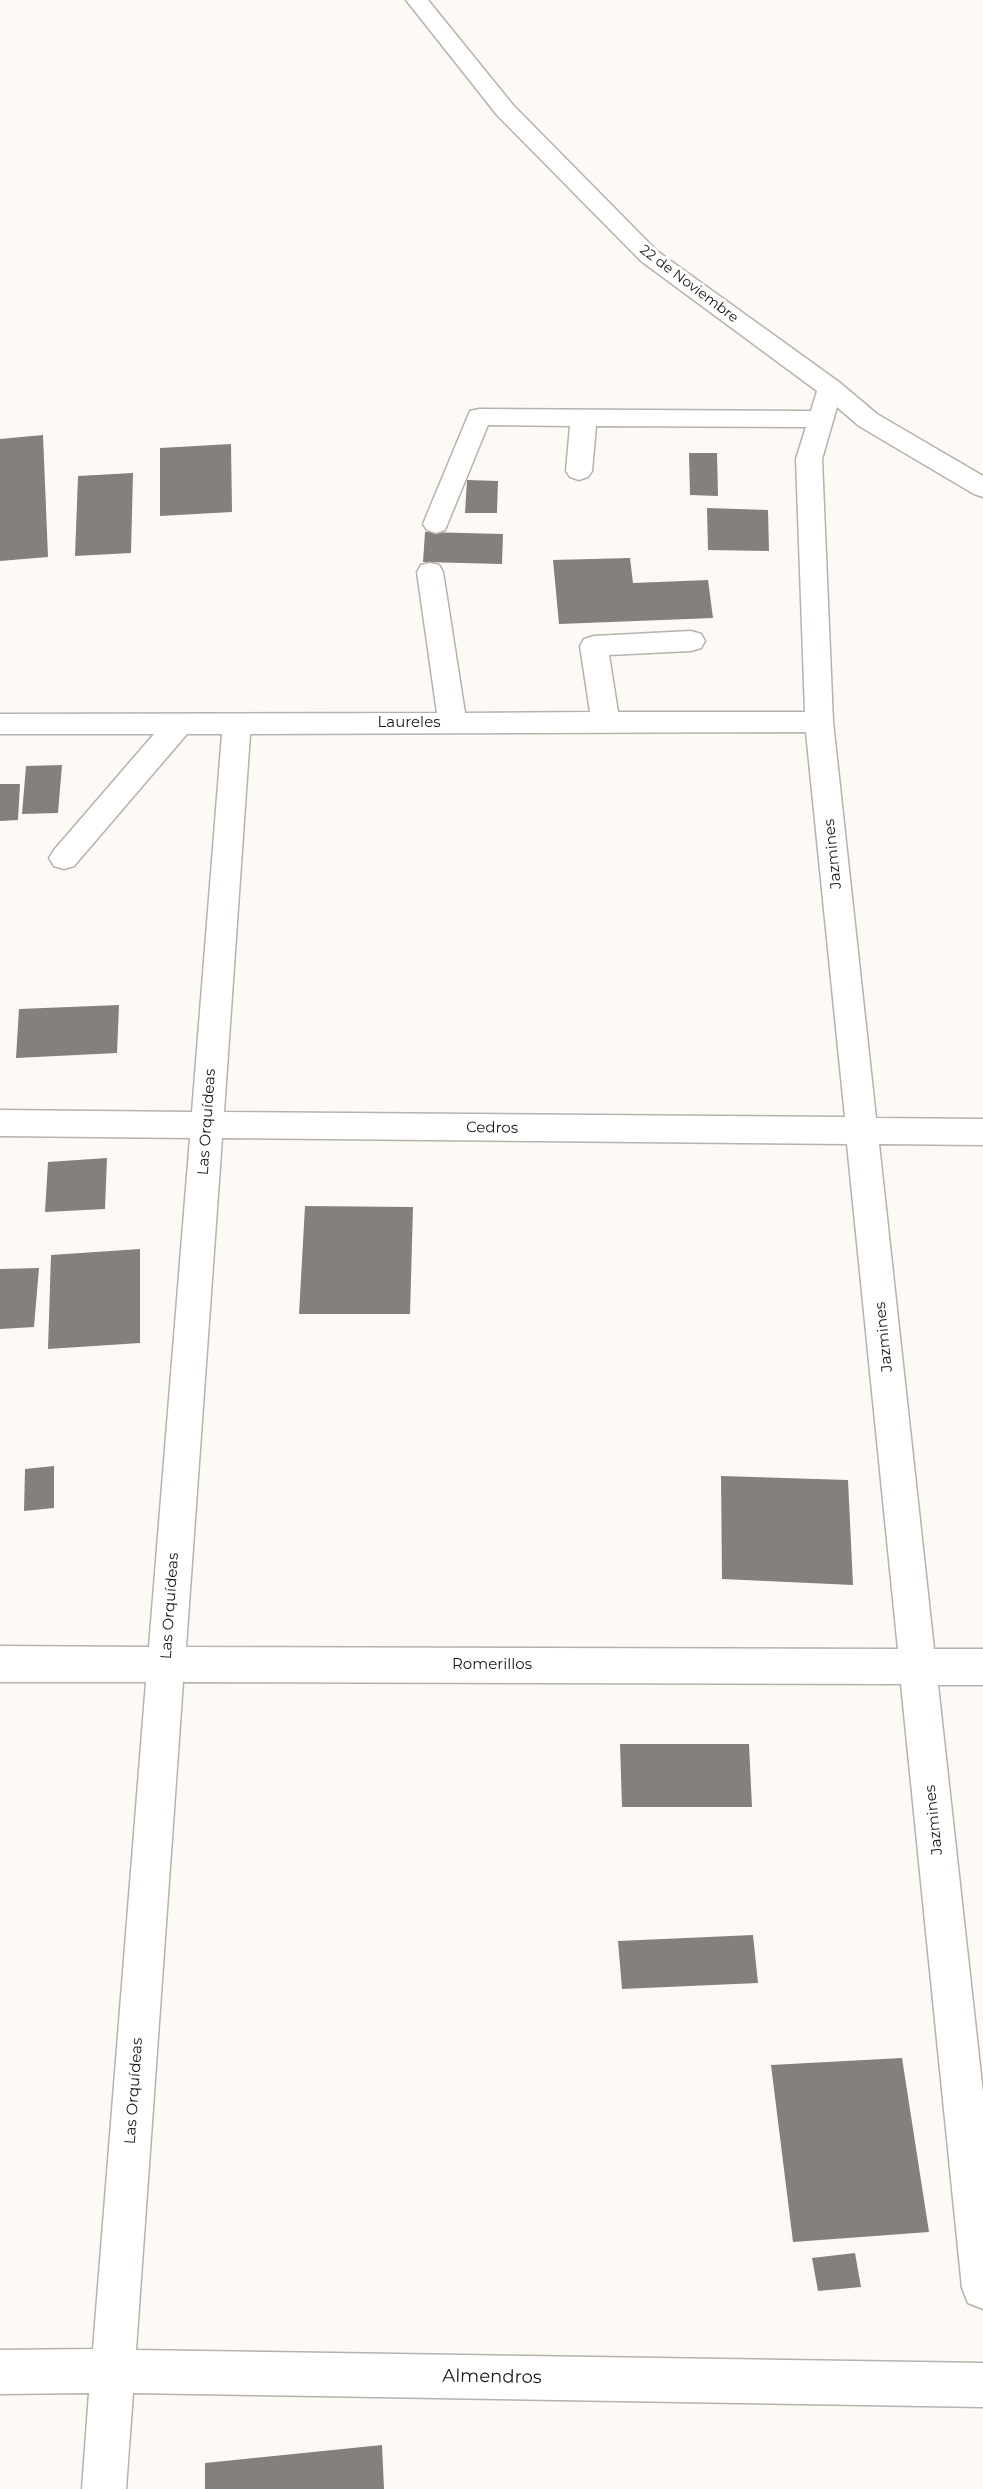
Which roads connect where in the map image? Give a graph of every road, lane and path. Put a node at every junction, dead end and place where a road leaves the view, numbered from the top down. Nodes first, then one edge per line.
1 (417, 0) edge
2 (830, 388) junction
3 (584, 417) junction
4 (821, 419) junction
5 (579, 471) dead end
6 (983, 488) edge
7 (436, 524) dead end
8 (430, 572) dead end
9 (691, 641) dead end
10 (605, 722) junction
11 (819, 722) junction
12 (453, 723) junction
13 (0, 724) edge
14 (179, 724) junction
15 (237, 724) junction
16 (64, 858) dead end
17 (0, 1123) edge
18 (206, 1125) junction
19 (862, 1131) junction
20 (983, 1132) edge
21 (165, 1663) junction
22 (0, 1664) edge
23 (983, 1667) edge
24 (918, 1668) junction
25 (983, 2288) edge
26 (113, 2371) junction
27 (0, 2373) edge
28 (983, 2385) edge
29 (104, 2489) edge

1 - 2 street, 22 de Noviembre
2 - 4 street, Jazmines
2 - 6 street, 22 de Noviembre
3 - 4 street
3 - 5 street
3 - 7 street
4 - 11 street, Jazmines
8 - 12 street
9 - 10 street
10 - 11 street, Laureles
10 - 12 street, Laureles
11 - 19 street, Jazmines
12 - 15 street, Laureles
13 - 14 street, Laureles
14 - 15 street, Laureles
14 - 16 street
15 - 18 street, Las Orquídeas
17 - 18 street, Cedros
18 - 19 street, Cedros
18 - 21 street, Las Orquídeas
19 - 20 street, Cedros
19 - 24 street, Jazmines
21 - 22 street, Romerillos
21 - 24 street, Romerillos
21 - 26 street, Las Orquídeas
23 - 24 street, Romerillos
24 - 25 street, Jazmines
26 - 27 street, Almendros
26 - 28 street, Almendros
26 - 29 street, Las Orquídeas

